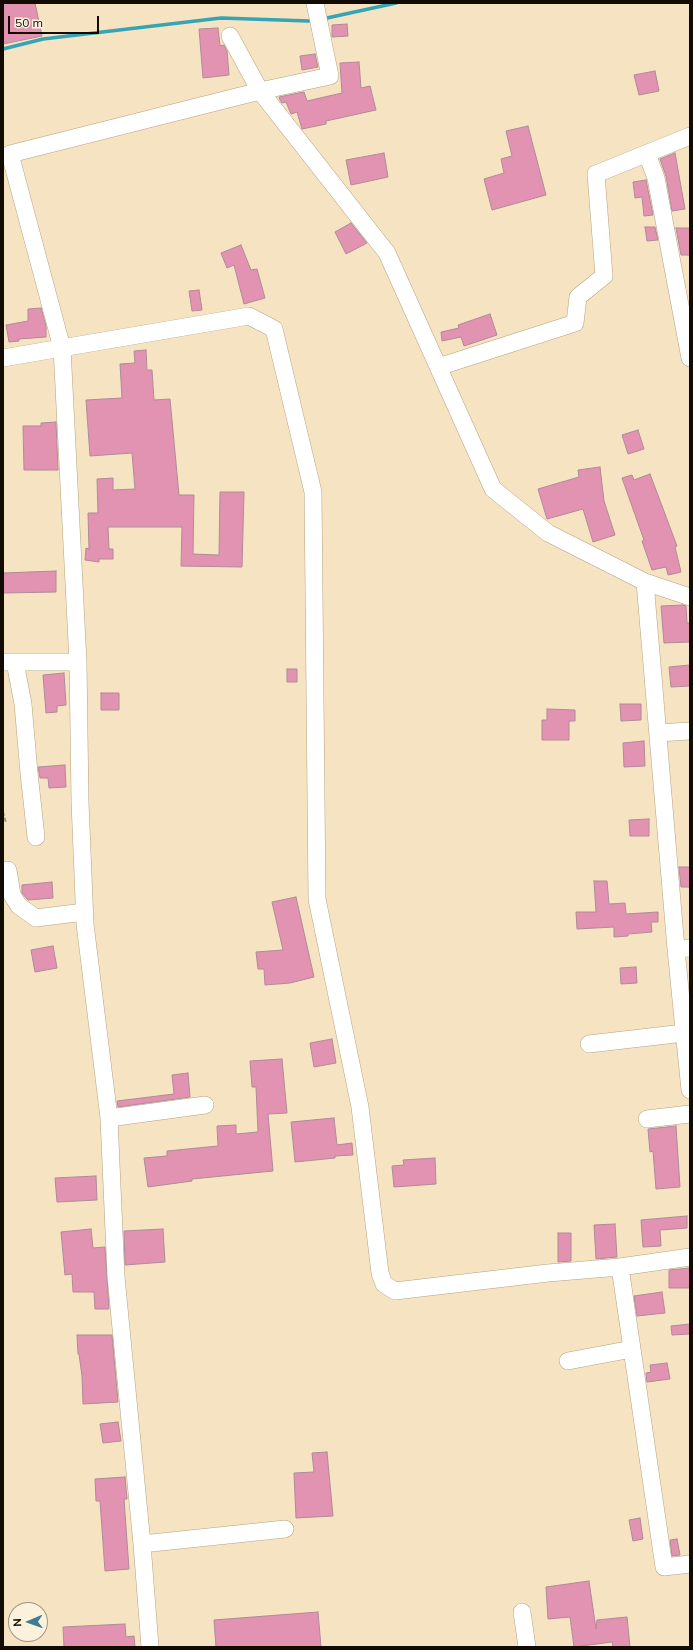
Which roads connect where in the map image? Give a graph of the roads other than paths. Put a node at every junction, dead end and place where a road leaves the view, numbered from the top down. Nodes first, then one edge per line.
1 (315, 3) edge
2 (230, 36) dead end
3 (260, 90) junction
4 (690, 136) edge
5 (647, 154) junction
6 (62, 348) junction
7 (3, 358) edge
8 (690, 358) edge
9 (438, 367) junction
10 (645, 582) junction
11 (690, 597) edge
12 (9, 662) edge
13 (78, 662) junction
14 (690, 731) edge
15 (658, 733) junction
16 (36, 837) dead end
17 (8, 870) dead end
18 (84, 912) junction
19 (683, 948) edge
20 (684, 1033) junction
21 (589, 1044) dead end
22 (690, 1090) edge
23 (205, 1105) dead end
24 (690, 1114) edge
25 (109, 1118) junction
26 (647, 1119) dead end
27 (690, 1257) edge
28 (620, 1267) junction
29 (632, 1349) junction
30 (568, 1361) dead end
31 (285, 1529) dead end
32 (142, 1544) junction
33 (690, 1564) edge
34 (522, 1612) dead end
35 (150, 1647) edge
36 (527, 1647) edge

1 - 3 street
2 - 3 street
3 - 6 street
3 - 9 street
4 - 5 street
5 - 8 street
5 - 9 street
6 - 7 street
6 - 13 street
6 - 28 street
9 - 10 street
10 - 11 street
10 - 15 street
12 - 13 street
12 - 16 street
13 - 18 street
14 - 15 street
15 - 19 street
17 - 18 street
18 - 25 street
19 - 20 street
20 - 21 street
20 - 22 street
23 - 25 street
24 - 26 street
25 - 32 street
27 - 28 street
28 - 29 street
29 - 30 street
29 - 33 street
31 - 32 street
32 - 35 street
34 - 36 street

